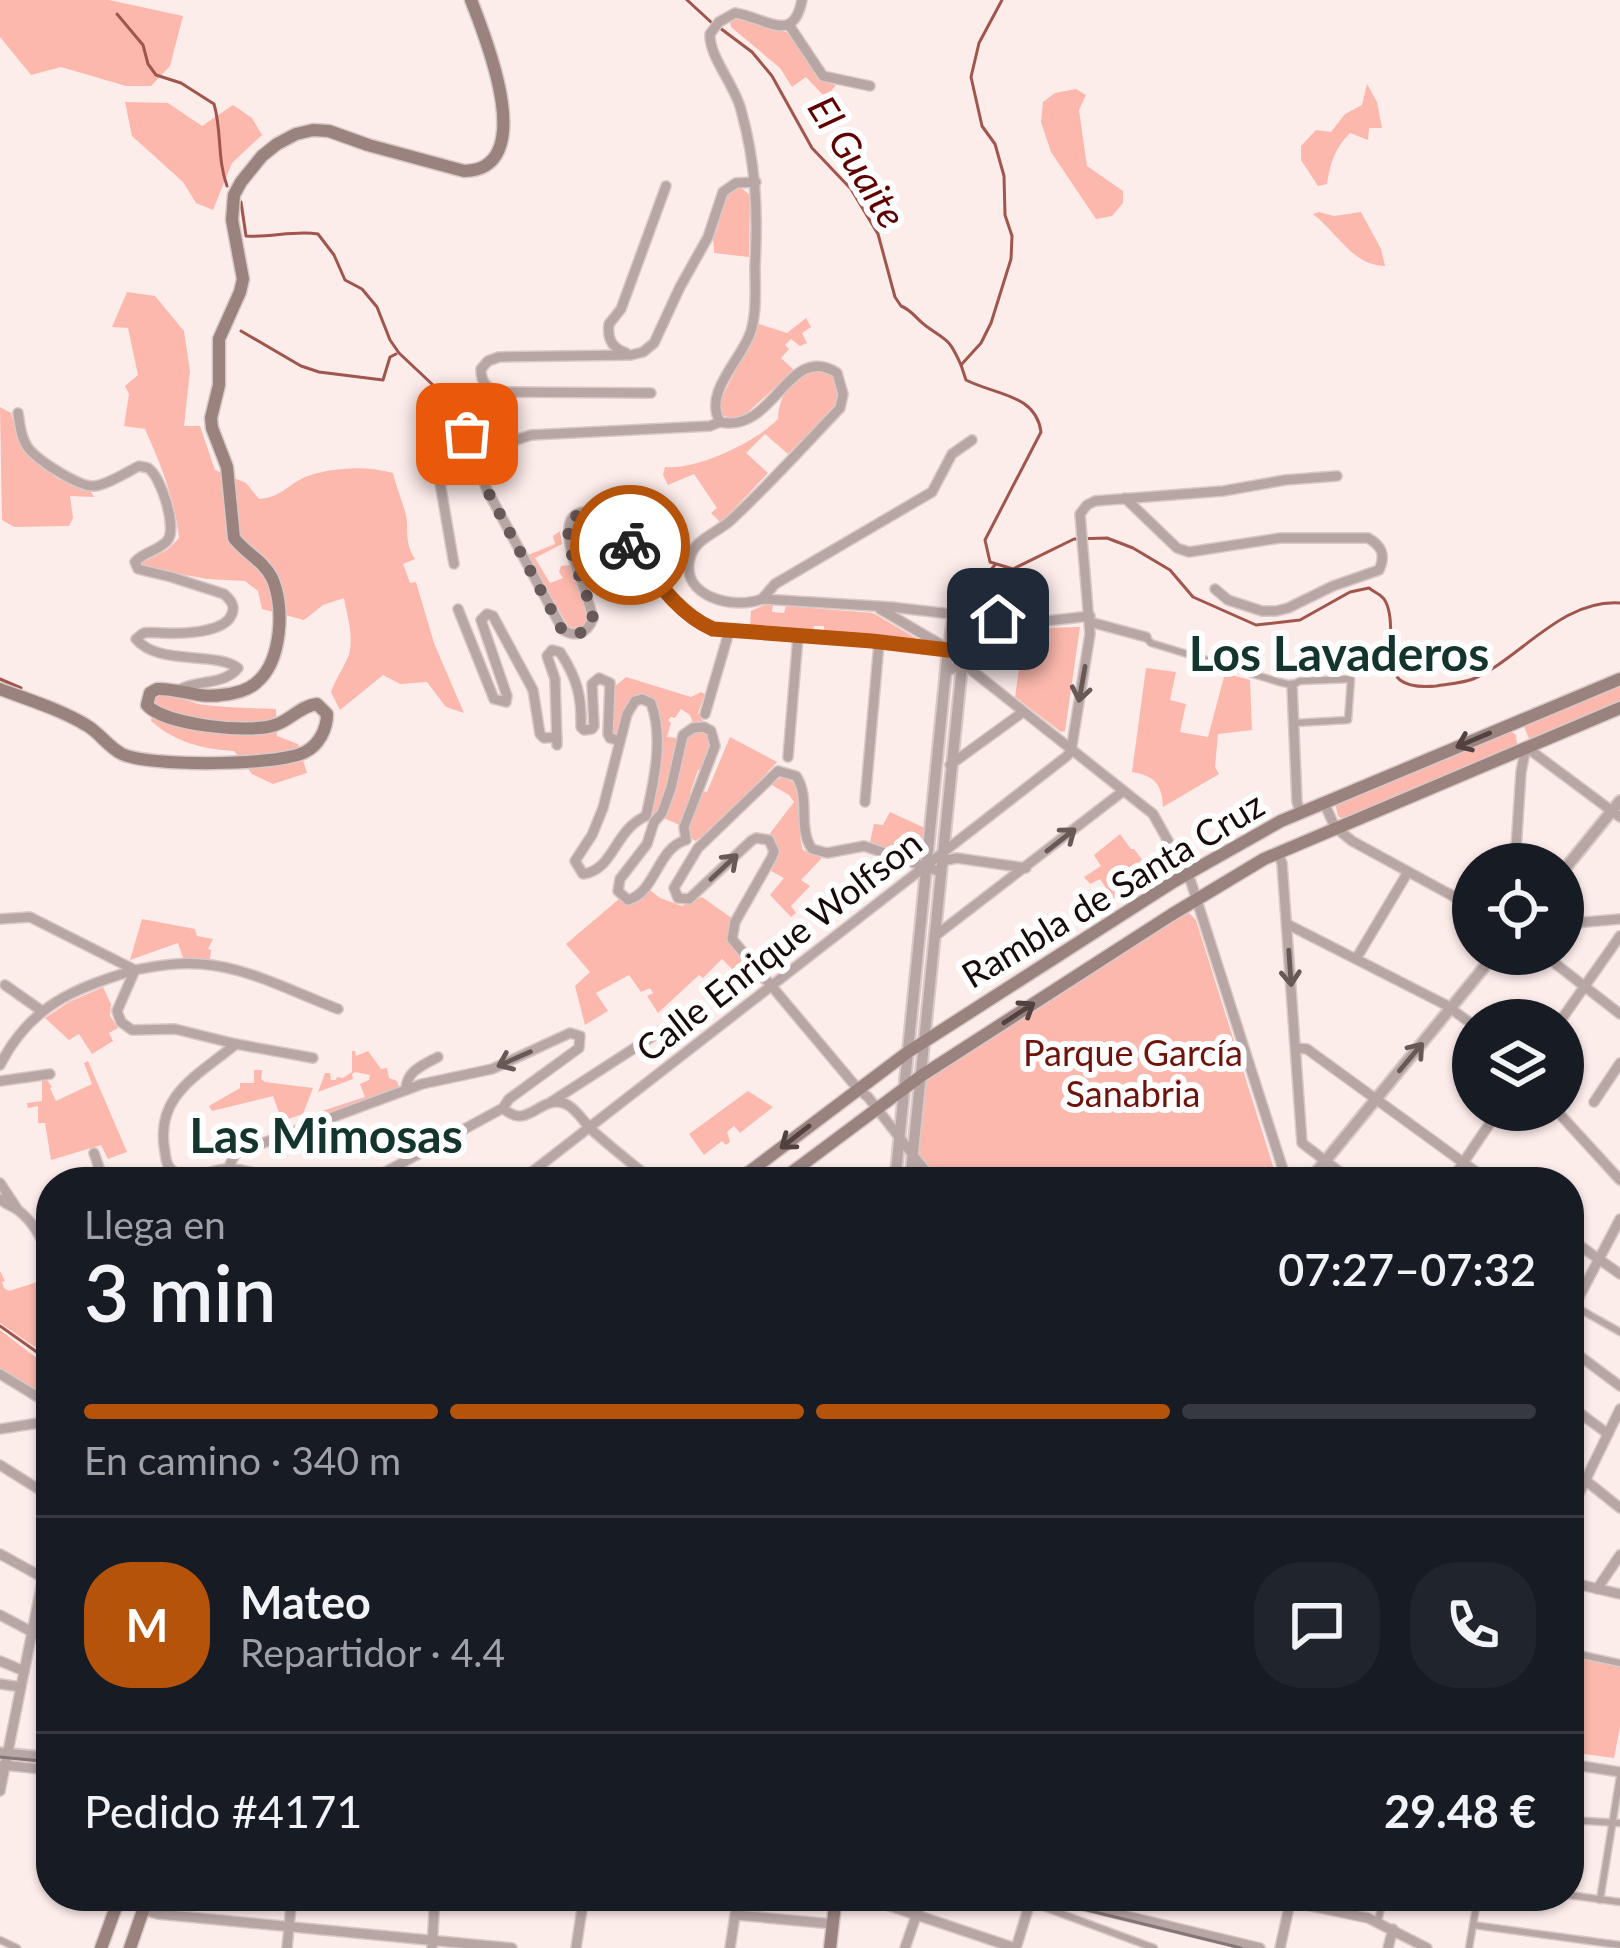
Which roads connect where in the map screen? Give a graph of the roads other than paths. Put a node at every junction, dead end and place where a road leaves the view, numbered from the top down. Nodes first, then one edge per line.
1 (471, 0) edge
2 (802, 0) edge
3 (789, 26) junction
4 (871, 86) dead end
5 (756, 182) junction
6 (666, 186) dead end
7 (631, 355) junction
8 (651, 393) dead end
9 (18, 413) dead end
10 (720, 422) junction
11 (972, 440) dead end
12 (474, 454) junction
13 (1337, 476) dead end
14 (1125, 499) junction
15 (454, 564) dead end
16 (1216, 589) dead end
17 (762, 599) junction
18 (458, 609) dead end
19 (952, 615) junction
20 (906, 616) junction
21 (967, 616) junction
22 (1090, 619) junction
23 (729, 632) junction
24 (798, 637) junction
25 (1146, 637) joint
26 (880, 643) junction
27 (948, 649) junction
28 (963, 649) junction
29 (961, 664) junction
30 (946, 672) junction
31 (1620, 680) edge
32 (1292, 685) junction
33 (0, 689) edge
34 (179, 690) junction
35 (1620, 708) edge
36 (1024, 712) junction
37 (705, 714) dead end
38 (1295, 723) junction
39 (1512, 724) junction
40 (620, 741) junction
41 (1526, 747) junction
42 (1071, 751) junction
43 (788, 757) dead end
44 (950, 765) junction
45 (1122, 792) junction
46 (865, 802) dead end
47 (1324, 803) junction
48 (1617, 810) edge
49 (1301, 813) junction
50 (650, 819) junction
51 (1334, 827) junction
52 (686, 840) junction
53 (1516, 843) edge
54 (1584, 847) edge
55 (698, 848) junction
56 (1277, 853) junction
57 (942, 862) junction
58 (927, 866) junction
59 (1026, 868) junction
60 (1408, 872) junction
61 (1187, 873) junction
62 (1173, 882) junction
63 (1452, 896) edge
64 (1195, 900) junction
65 (0, 919) edge
66 (1620, 920) edge
67 (1584, 923) edge
68 (1287, 924) junction
69 (935, 936) junction
70 (1620, 936) edge
71 (1356, 959) junction
72 (135, 970) junction
73 (1478, 975) edge
74 (1569, 975) edge
75 (772, 985) junction
76 (5, 986) dead end
77 (1584, 987) junction
78 (1576, 999) edge
79 (1451, 1008) junction
80 (338, 1009) dead end
81 (41, 1010) junction
82 (1620, 1014) edge
83 (664, 1029) dead end
84 (924, 1042) junction
85 (236, 1044) junction
86 (1296, 1048) junction
87 (908, 1052) junction
88 (438, 1057) dead end
89 (313, 1058) dead end
90 (1620, 1063) edge
91 (0, 1065) edge
92 (50, 1074) dead end
93 (921, 1076) junction
94 (0, 1082) edge
95 (905, 1088) junction
96 (406, 1090) junction
97 (855, 1091) junction
98 (567, 1099) junction
99 (1376, 1099) junction
100 (1594, 1102) dead end
101 (503, 1108) junction
102 (871, 1113) junction
103 (589, 1128) junction
104 (1485, 1131) edge
105 (1575, 1131) edge
106 (899, 1139) junction
107 (94, 1153) dead end
108 (913, 1157) junction
109 (1325, 1161) junction
110 (1464, 1162) junction
111 (99, 1167) edge
112 (169, 1167) edge
113 (228, 1167) edge
114 (395, 1167) edge
115 (538, 1167) edge
116 (637, 1167) edge
117 (756, 1167) edge
118 (801, 1167) edge
119 (897, 1167) edge
120 (912, 1167) edge
121 (921, 1167) edge
122 (1282, 1167) edge
123 (1320, 1167) edge
124 (1333, 1167) edge
125 (1460, 1167) edge
126 (1470, 1167) edge
127 (1620, 1180) edge
128 (0, 1183) edge
129 (0, 1199) edge
130 (20, 1211) junction
131 (1620, 1219) edge
132 (36, 1233) edge
133 (1584, 1248) edge
134 (1599, 1259) junction
135 (1620, 1274) edge
136 (1584, 1284) edge
137 (1584, 1310) edge
138 (1620, 1332) edge
139 (1584, 1359) edge
140 (0, 1374) edge
141 (1620, 1386) edge
142 (36, 1398) edge
143 (1620, 1409) edge
144 (1584, 1416) edge
145 (36, 1424) edge
146 (0, 1429) edge
147 (1608, 1434) junction
148 (0, 1465) edge
149 (1586, 1480) junction
150 (1584, 1484) edge
151 (36, 1488) edge
152 (1620, 1508) edge
153 (0, 1554) edge
154 (1620, 1555) edge
155 (36, 1574) edge
156 (1584, 1586) edge
157 (1597, 1589) junction
158 (1620, 1594) edge
159 (0, 1615) edge
160 (36, 1622) edge
161 (33, 1633) junction
162 (36, 1634) edge
163 (1584, 1655) edge
164 (0, 1661) edge
165 (1620, 1663) edge
166 (24, 1671) junction
167 (0, 1684) edge
168 (21, 1687) junction
169 (36, 1758) edge
170 (3, 1759) edge
171 (36, 1767) edge
172 (1584, 1767) edge
173 (1620, 1774) edge
174 (0, 1791) edge
175 (1584, 1821) edge
176 (1616, 1823) edge
177 (1584, 1897) edge
178 (1600, 1900) junction
179 (1620, 1902) edge
180 (115, 1911) edge
181 (143, 1911) edge
182 (155, 1911) edge
183 (291, 1911) edge
184 (434, 1911) edge
185 (582, 1911) edge
186 (736, 1911) edge
187 (834, 1911) edge
188 (904, 1911) edge
189 (917, 1911) edge
190 (1027, 1911) edge
191 (1061, 1911) edge
192 (1105, 1911) edge
193 (1288, 1911) edge
194 (1338, 1911) edge
195 (1380, 1911) edge
196 (1475, 1911) edge
197 (736, 1915) junction
198 (916, 1915) junction
199 (1378, 1921) junction
200 (833, 1924) junction
201 (1473, 1924) junction
202 (289, 1927) junction
203 (1393, 1929) junction
204 (0, 1940) edge
205 (432, 1944) edge
206 (1620, 1946) edge
207 (17, 1948) edge
208 (101, 1948) edge
209 (130, 1948) edge
210 (287, 1948) edge
211 (512, 1948) edge
212 (576, 1948) edge
213 (730, 1948) edge
214 (830, 1948) edge
215 (904, 1948) edge
216 (1015, 1948) edge
217 (1154, 1948) edge
218 (1260, 1948) edge
219 (1280, 1948) edge
220 (1388, 1948) edge
221 (1427, 1948) edge
222 (1469, 1948) edge

1 - 34 main road
2 - 3 street
3 - 4 street
3 - 5 street
5 - 7 street
5 - 10 street
6 - 7 street
7 - 8 street
9 - 34 street
10 - 12 street
10 - 17 street
11 - 17 street
12 - 15 street
12 - 23 street
13 - 14 street
14 - 16 street
14 - 22 street
17 - 20 street
18 - 40 street
19 - 20 street
19 - 21 street
19 - 27 street
20 - 27 street
21 - 22 street
21 - 28 street
22 - 25 street
22 -> 42 street
23 - 24 street
23 - 37 street
24 - 26 street
24 - 43 street
25 - 32 street
26 - 27 street
26 - 46 street
27 - 28 street
27 - 30 street
28 - 29 street
29 - 30 street
29 - 36 street
29 - 44 street
30 - 58 street
31 - 39 main road, Rambla de Santa Cruz
32 - 38 street
32 - 38 street
33 - 34 main road
35 - 41 main road, Rambla de Santa Cruz
36 - 42 street
36 - 44 street
38 - 49 street
39 - 41 main road
39 -> 47 main road, Rambla de Santa Cruz
40 - 50 street
40 - 50 street
41 - 48 street
41 - 51 main road, Rambla de Santa Cruz
41 - 53 street
42 - 45 street
42 - 57 street, Calle Enrique Wolfson
44 - 57 street
59 -> 45 street
45 - 61 street
47 - 49 main road, Rambla de Santa Cruz
47 - 51 street
48 - 54 street
49 - 61 main road, Rambla de Santa Cruz
50 - 52 street
50 - 52 street
51 - 56 main road, Rambla de Santa Cruz
51 - 60 street
52 - 55 street
55 - 58 street
55 -> 75 street
56 - 64 main road, Rambla de Santa Cruz
56 - 68 street
57 - 58 street, Calle Enrique Wolfson
57 - 58 street
57 - 59 street
57 - 69 street
58 - 75 street, Calle Enrique Wolfson
58 - 87 street
59 - 69 street
60 - 63 street
60 - 71 street
61 - 62 main road, Rambla de Santa Cruz
61 - 64 street
62 - 64 main road
62 - 84 main road, Rambla de Santa Cruz
93 -> 64 main road, Rambla de Santa Cruz
64 - 122 street
65 - 72 street
66 - 67 street
68 - 71 street
68 -> 86 street
69 - 84 street
70 - 77 street
71 - 79 street
72 - 80 street
72 - 81 street
72 - 85 street
73 - 79 street
74 - 77 street
75 - 97 street
75 - 103 street, Calle Enrique Wolfson
76 - 81 street
77 - 78 street
77 - 82 street
99 -> 79 street
81 - 91 street
83 - 98 street
84 - 87 main road, Rambla de Santa Cruz
84 - 93 street
85 - 89 street
85 - 112 street
86 - 99 street
86 - 109 street
87 - 95 street
87 - 97 main road, Rambla de Santa Cruz
88 - 96 street
90 - 100 street
92 - 94 street
93 - 95 main road, Rambla de Santa Cruz
93 - 108 street
95 - 102 main road, Rambla de Santa Cruz
95 - 106 street
101 -> 96 street
96 - 113 street
97 - 102 main road
97 -> 117 main road, Rambla de Santa Cruz
98 - 101 street
98 - 103 street
99 - 109 street
99 - 110 street
101 - 114 street
102 - 106 street
102 - 118 main road, Rambla de Santa Cruz
103 - 115 street, Calle Enrique Wolfson
103 - 116 street
104 - 110 street
105 - 127 street
106 - 108 street
106 - 119 street
107 - 111 street
108 - 120 street
108 - 121 street
109 - 123 street
109 - 124 street
110 - 125 street
110 - 126 street
128 - 130 street
129 - 130 street
130 - 132 street
131 - 134 street
133 - 134 street
134 - 135 street
134 - 136 street
137 - 138 street
139 - 141 street
140 - 142 street
143 - 147 street
144 - 147 street
145 - 146 street
147 - 149 street
148 - 151 street
149 - 150 street
149 - 152 street
153 - 155 street
154 - 157 street
156 - 157 street
157 - 158 street
159 - 161 street
160 - 161 street
161 - 162 street
161 - 166 street
163 - 165 street
164 - 166 street
166 - 168 street
167 - 168 street
168 - 170 street
169 - 170 street
170 - 171 street
170 - 174 street
172 - 173 street
173 - 176 street
175 - 176 street
176 - 178 street
177 - 178 street
178 - 179 street
180 - 208 main road
181 - 209 main road
182 - 202 street
183 - 202 street
184 - 205 street
185 - 212 street
186 - 197 street
187 - 200 main road
188 - 198 street
189 - 198 street
190 - 216 street
191 - 217 street
192 - 218 street
193 - 219 street
194 - 199 street
195 - 199 street
196 - 201 street
197 - 200 street
197 - 213 street
198 - 215 street
198 - 216 street
199 - 203 street
200 - 214 main road
201 - 206 street
201 - 222 street
202 - 205 street
202 - 210 street
203 - 220 street
203 - 221 street
204 - 207 street
205 - 211 street

